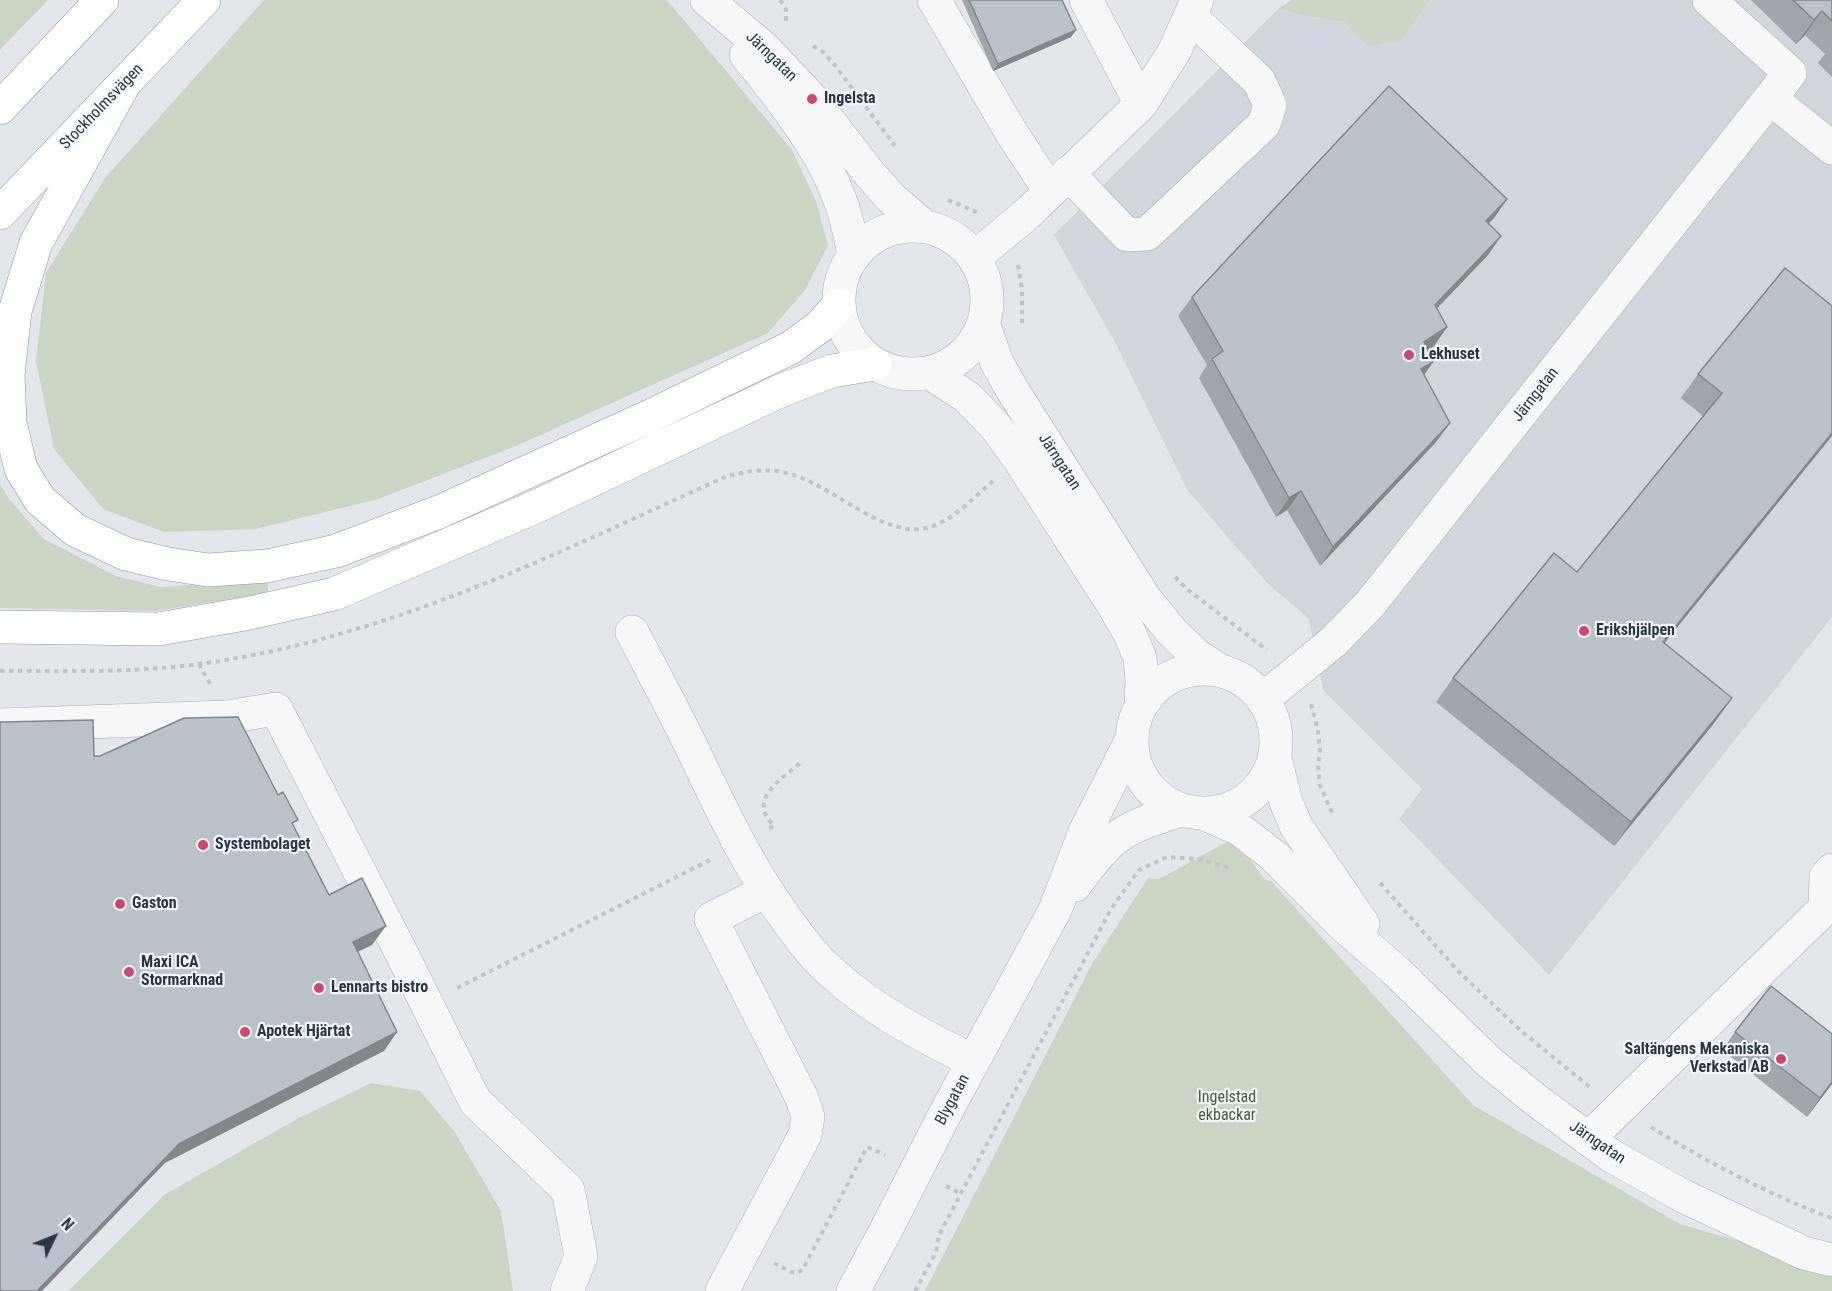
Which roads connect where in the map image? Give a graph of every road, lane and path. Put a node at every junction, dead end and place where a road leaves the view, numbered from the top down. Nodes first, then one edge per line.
1 (102, 0) edge
2 (204, 0) edge
3 (701, 0) edge
4 (707, 0) edge
5 (780, 0) edge
6 (934, 0) edge
7 (1086, 0) edge
8 (1709, 0) edge
9 (1193, 8) edge
10 (784, 27) dead end
11 (807, 43) dead end
12 (123, 86) junction
13 (1781, 86) junction
14 (1141, 104) junction
15 (0, 108) edge
16 (1832, 148) edge
17 (897, 149) dead end
18 (1059, 182) junction
19 (940, 196) dead end
20 (0, 213) edge
21 (924, 226) junction
22 (1000, 235) junction
23 (854, 254) junction
24 (975, 256) junction
25 (839, 305) junction
26 (984, 325) junction
27 (1022, 326) dead end
28 (875, 364) junction
29 (930, 373) junction
30 (1019, 459) junction
31 (1168, 569) dead end
32 (0, 627) edge
33 (632, 632) dead end
34 (1219, 670) junction
35 (0, 671) edge
36 (1294, 674) junction
37 (1263, 699) junction
38 (1141, 704) junction
39 (0, 725) edge
40 (1131, 741) junction
41 (1275, 758) junction
42 (800, 763) dead end
43 (1193, 812) junction
44 (1302, 835) junction
45 (739, 845) junction
46 (1274, 856) junction
47 (1832, 870) edge
48 (1376, 878) dead end
49 (766, 891) junction
50 (1055, 910) junction
51 (1829, 911) edge
52 (1397, 972) junction
53 (426, 1004) junction
54 (973, 1061) junction
55 (1621, 1107) junction
56 (1588, 1139) junction
57 (916, 1170) junction
58 (960, 1194) junction
59 (1832, 1218) edge
60 (744, 1247) junction
61 (1832, 1260) edge
62 (567, 1291) edge
63 (722, 1291) edge
64 (853, 1291) edge
65 (915, 1291) edge

1 - 15 highway
2 - 12 highway, Stockholmsvägen
3 - 23 street, Järngatan
4 - 21 street, Järngatan
5 - 10 path
6 - 18 street
7 - 14 street
8 - 13 street
9 - 14 street
9 - 18 street
11 - 17 path
12 - 20 highway, Stockholmsvägen
12 - 25 highway
13 - 16 street
13 - 36 street, Järngatan
14 - 18 street
18 - 22 street
19 - 22 path
21 - 23 street
21 - 24 street
22 - 24 street
22 - 27 path
23 - 25 street
24 - 26 street
25 - 28 street
26 - 29 street
26 - 34 street, Järngatan
28 - 29 street
28 - 32 highway
29 - 30 street, Järngatan
30 - 35 path
30 - 38 street, Järngatan
31 - 36 path
33 - 45 street
34 - 37 street
34 - 38 street
36 - 37 street, Järngatan
36 - 44 path
37 - 41 street
38 - 40 street
39 - 53 street
40 - 43 street
40 - 50 street, Blygatan
41 - 43 street
41 - 44 street, Järngatan
42 - 45 path
43 - 46 street, Järngatan
43 - 50 street, Blygatan
44 - 52 street, Järngatan
45 - 49 street
45 - 53 path
46 - 52 street, Järngatan
46 - 58 path
47 - 51 street
48 - 55 path
49 - 54 street
49 - 60 street
50 - 54 street, Blygatan
51 - 55 street
52 - 56 street, Järngatan
53 - 62 street
54 - 57 street, Blygatan
55 - 56 street
55 - 59 path
56 - 61 street, Järngatan
57 - 58 path
57 - 60 path
57 - 64 street, Blygatan
58 - 65 path
60 - 63 street

